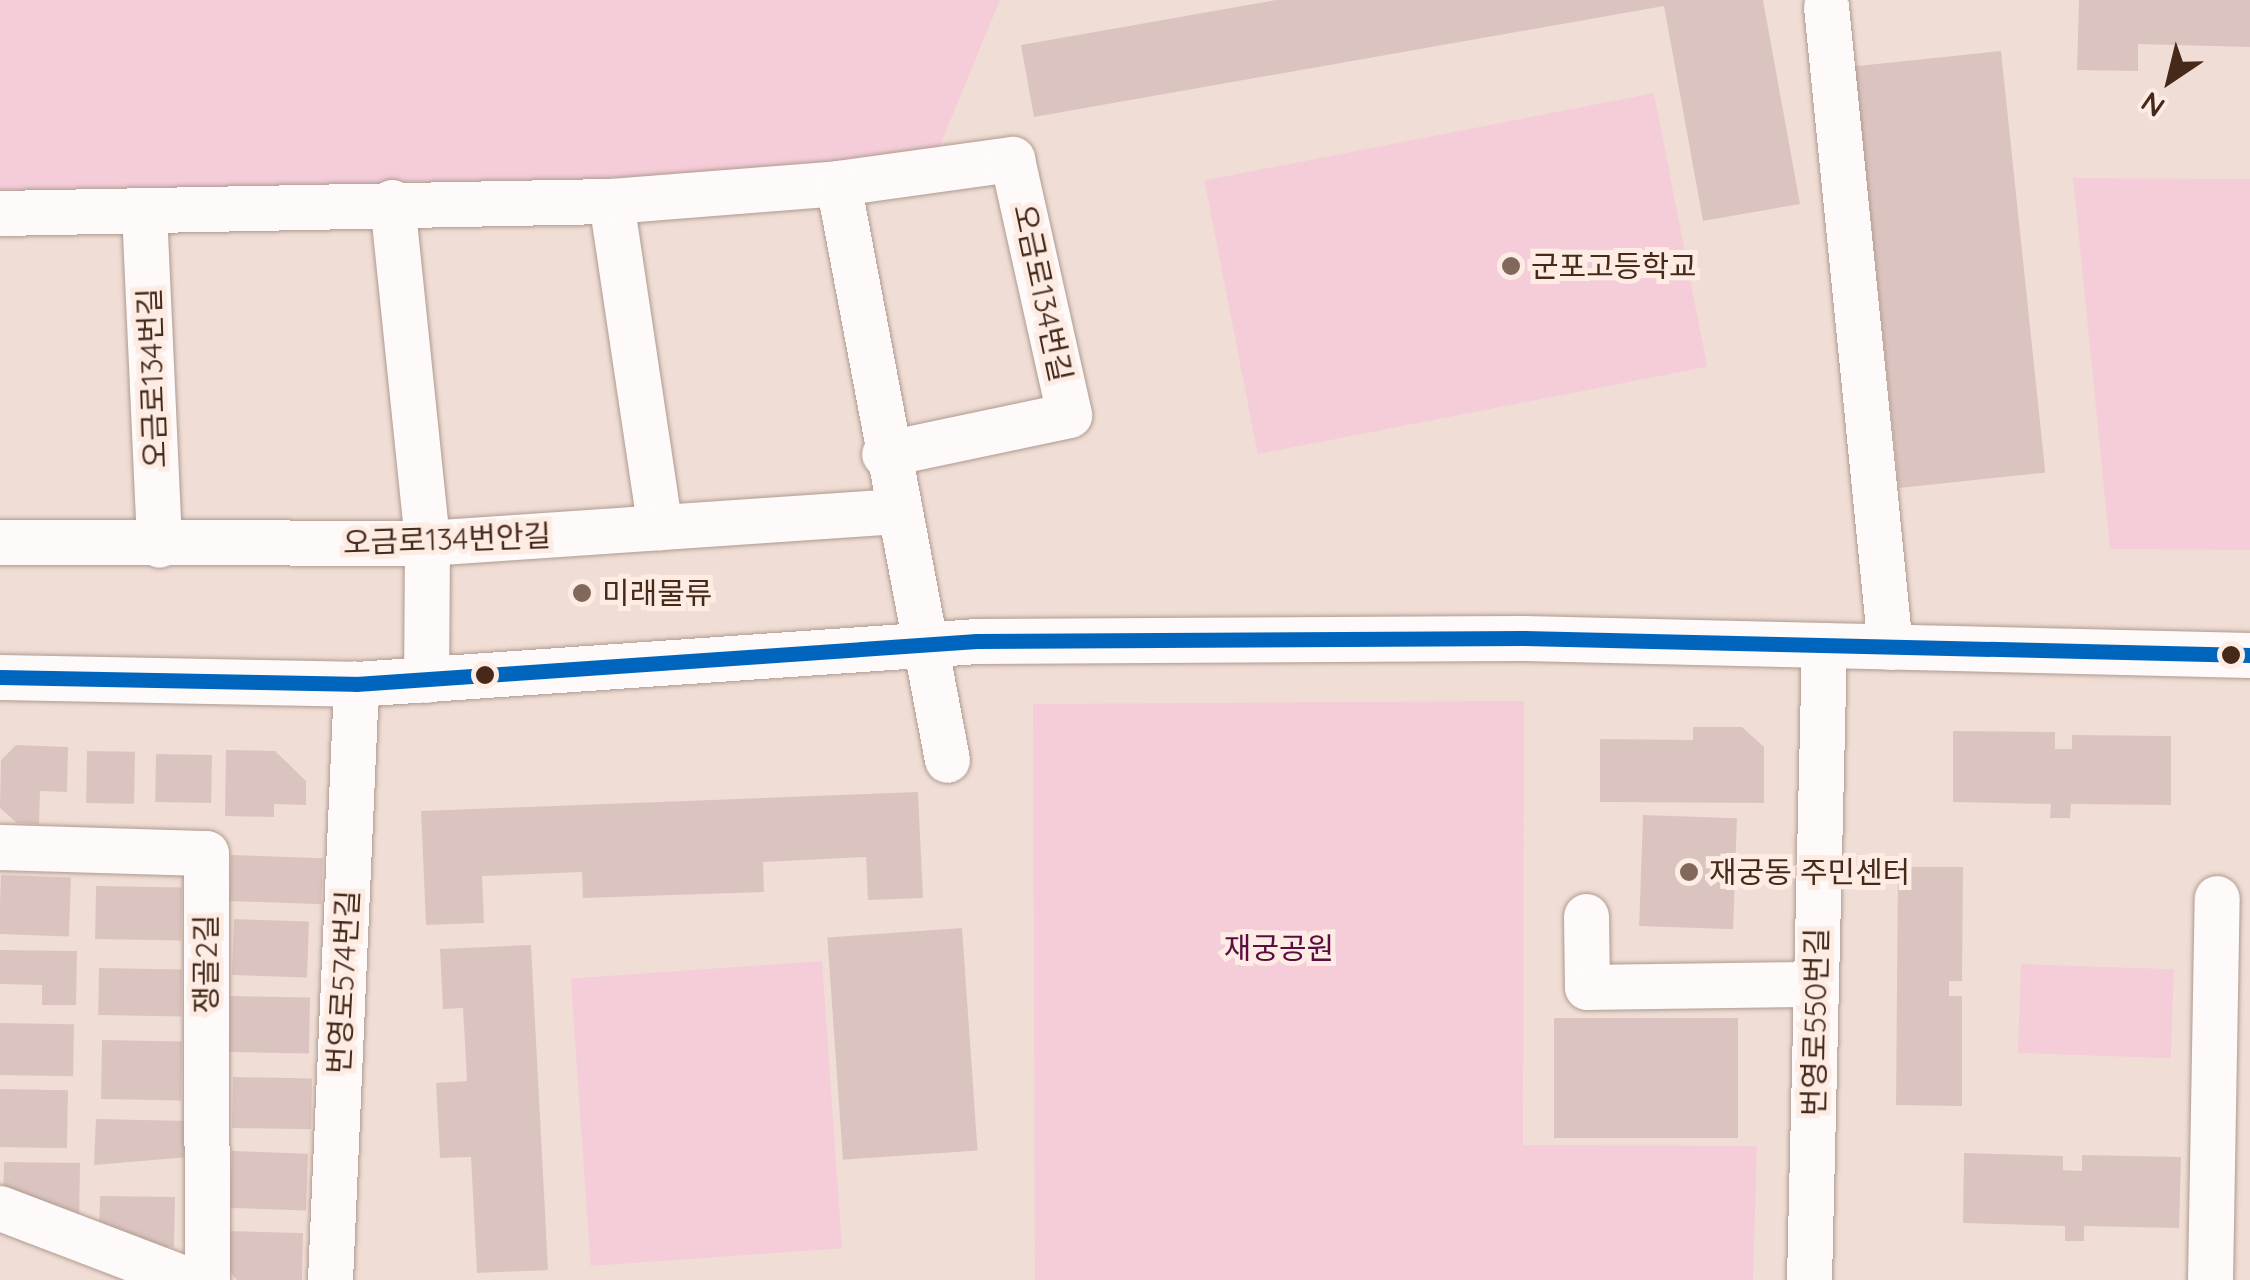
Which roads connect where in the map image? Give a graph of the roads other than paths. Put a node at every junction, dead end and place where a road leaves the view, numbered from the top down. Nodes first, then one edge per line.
1 (1826, 6) dead end
2 (838, 184) junction
3 (611, 201) junction
4 (392, 202) junction
5 (144, 211) junction
6 (0, 213) edge
7 (884, 454) junction
8 (893, 511) junction
9 (660, 528) junction
10 (0, 542) edge
11 (427, 543) junction
12 (159, 546) junction
13 (921, 644) junction
14 (1824, 645) junction
15 (1890, 646) junction
16 (2250, 655) edge
17 (0, 678) edge
18 (426, 680) junction
19 (356, 684) junction
20 (947, 760) dead end
21 (0, 847) edge
22 (2217, 898) dead end
23 (1586, 916) dead end
24 (1816, 984) junction
25 (0, 1208) edge
26 (189, 1280) edge
27 (207, 1280) edge
28 (330, 1280) edge
29 (1809, 1280) edge
30 (2210, 1280) edge

1 - 15 street
2 - 3 street, 오금로134번길
2 - 7 street
2 - 7 street, 오금로134번길
3 - 4 street, 오금로134번길
3 - 9 street
4 - 5 street, 오금로134번길
4 - 11 street
5 - 6 street, 오금로134번길
5 - 12 street, 오금로134번길
7 - 8 street
8 - 9 street, 오금로134번안길
8 - 13 street
9 - 11 street, 오금로134번안길
10 - 12 street, 오금로134번안길
11 - 12 street, 오금로134번안길
11 - 18 street
13 - 14 street
13 - 18 street
13 - 20 street
14 - 15 street
14 - 24 street, 번영로550번길
15 - 16 street
17 - 19 street
18 - 19 street
19 - 28 street, 번영로574번길
21 - 27 street, 쟁골2길
22 - 30 street
23 - 24 street
24 - 29 street, 번영로550번길
25 - 26 street

